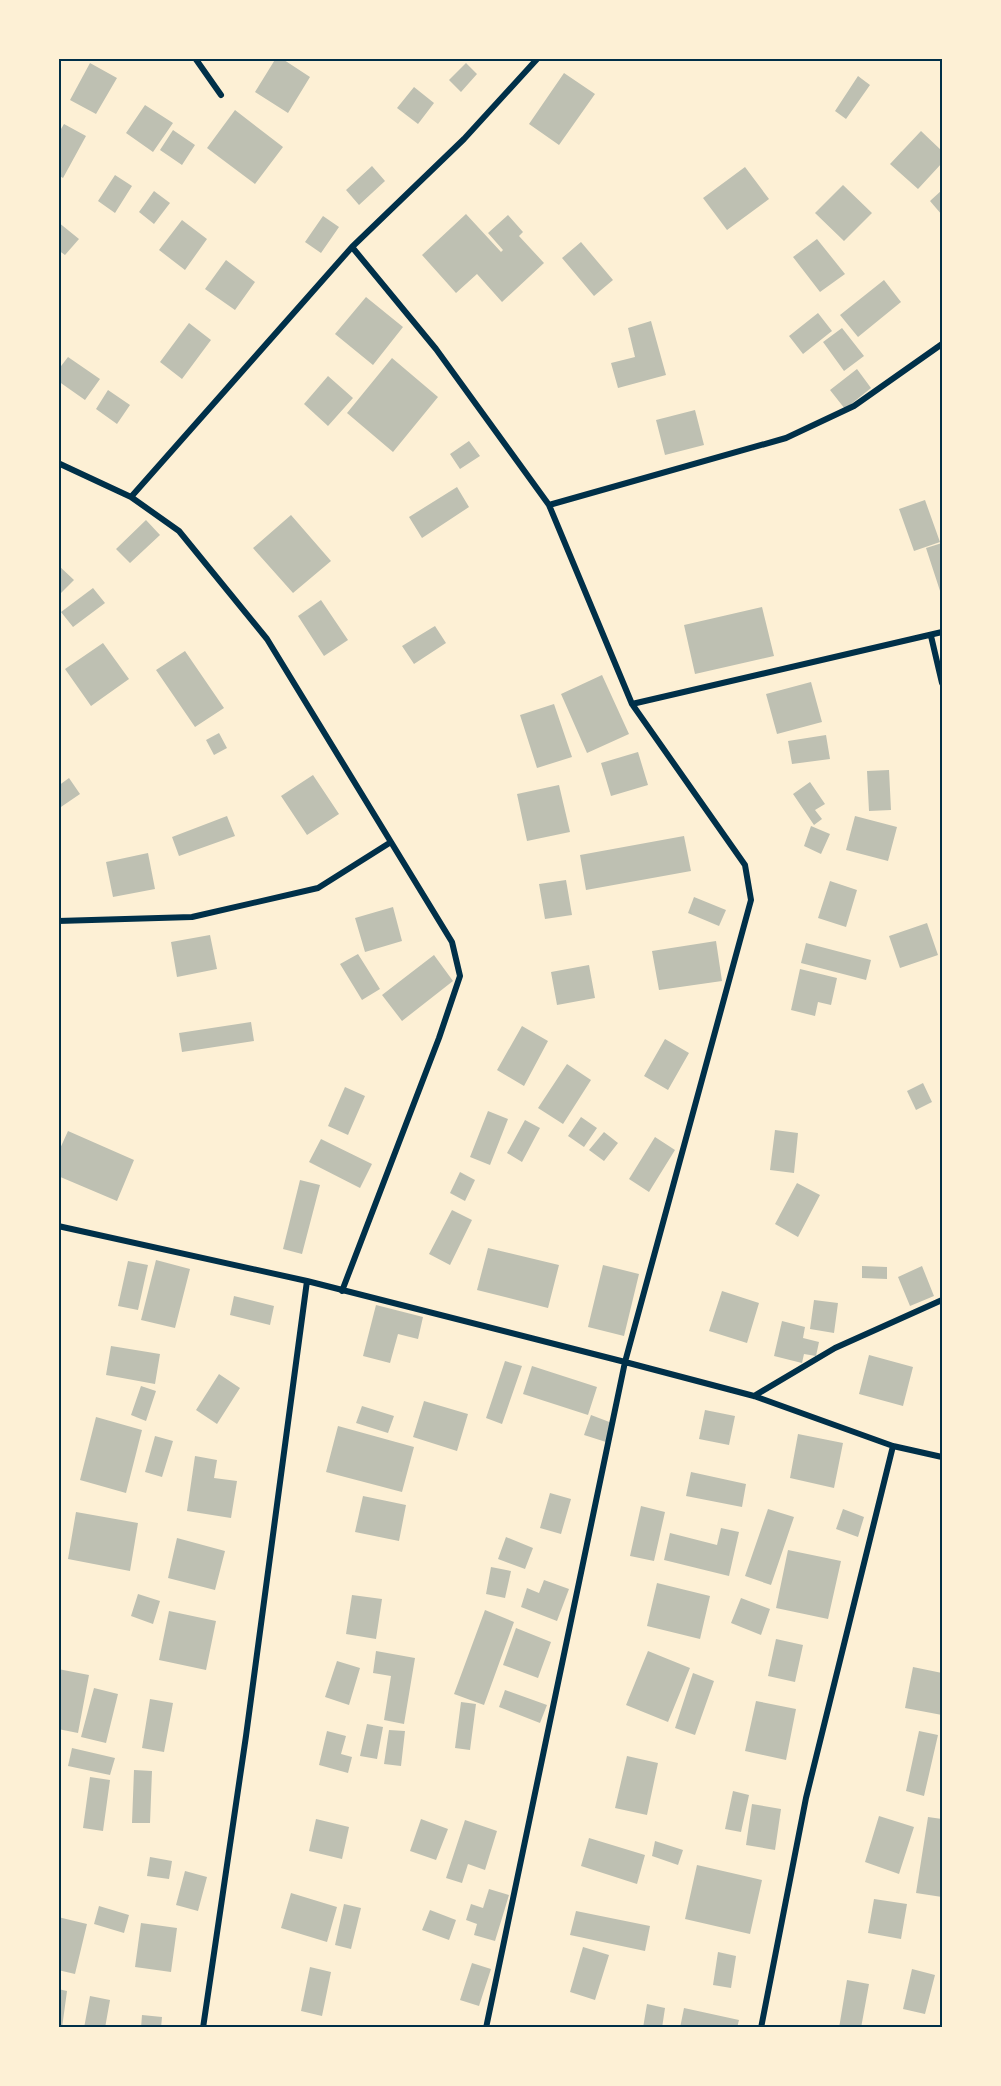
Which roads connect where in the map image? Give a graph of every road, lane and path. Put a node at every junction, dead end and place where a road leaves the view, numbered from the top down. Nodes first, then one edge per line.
1 (195, 58) edge
2 (538, 58) edge
3 (220, 95) dead end
4 (352, 247) junction
5 (942, 345) edge
6 (58, 463) edge
7 (131, 497) junction
8 (549, 505) junction
9 (942, 632) edge
10 (931, 636) junction
11 (942, 683) edge
12 (632, 704) junction
13 (391, 842) junction
14 (58, 921) edge
15 (59, 1226) edge
16 (307, 1281) junction
17 (342, 1291) junction
18 (942, 1300) edge
19 (626, 1362) junction
20 (754, 1396) junction
21 (893, 1446) junction
22 (942, 1457) edge
23 (203, 2028) edge
24 (486, 2028) edge
25 (761, 2028) edge

1 - 3 street
2 - 4 street
4 - 7 street
4 - 8 street
5 - 8 street
6 - 7 street
7 - 13 street
8 - 12 street
9 - 10 street
10 - 11 street
10 - 12 street
12 - 19 street
13 - 14 street
13 - 17 street
15 - 16 street
16 - 17 street
16 - 23 street
17 - 19 street
18 - 20 street
19 - 20 street
19 - 24 street
20 - 21 street
21 - 22 street
21 - 25 street

